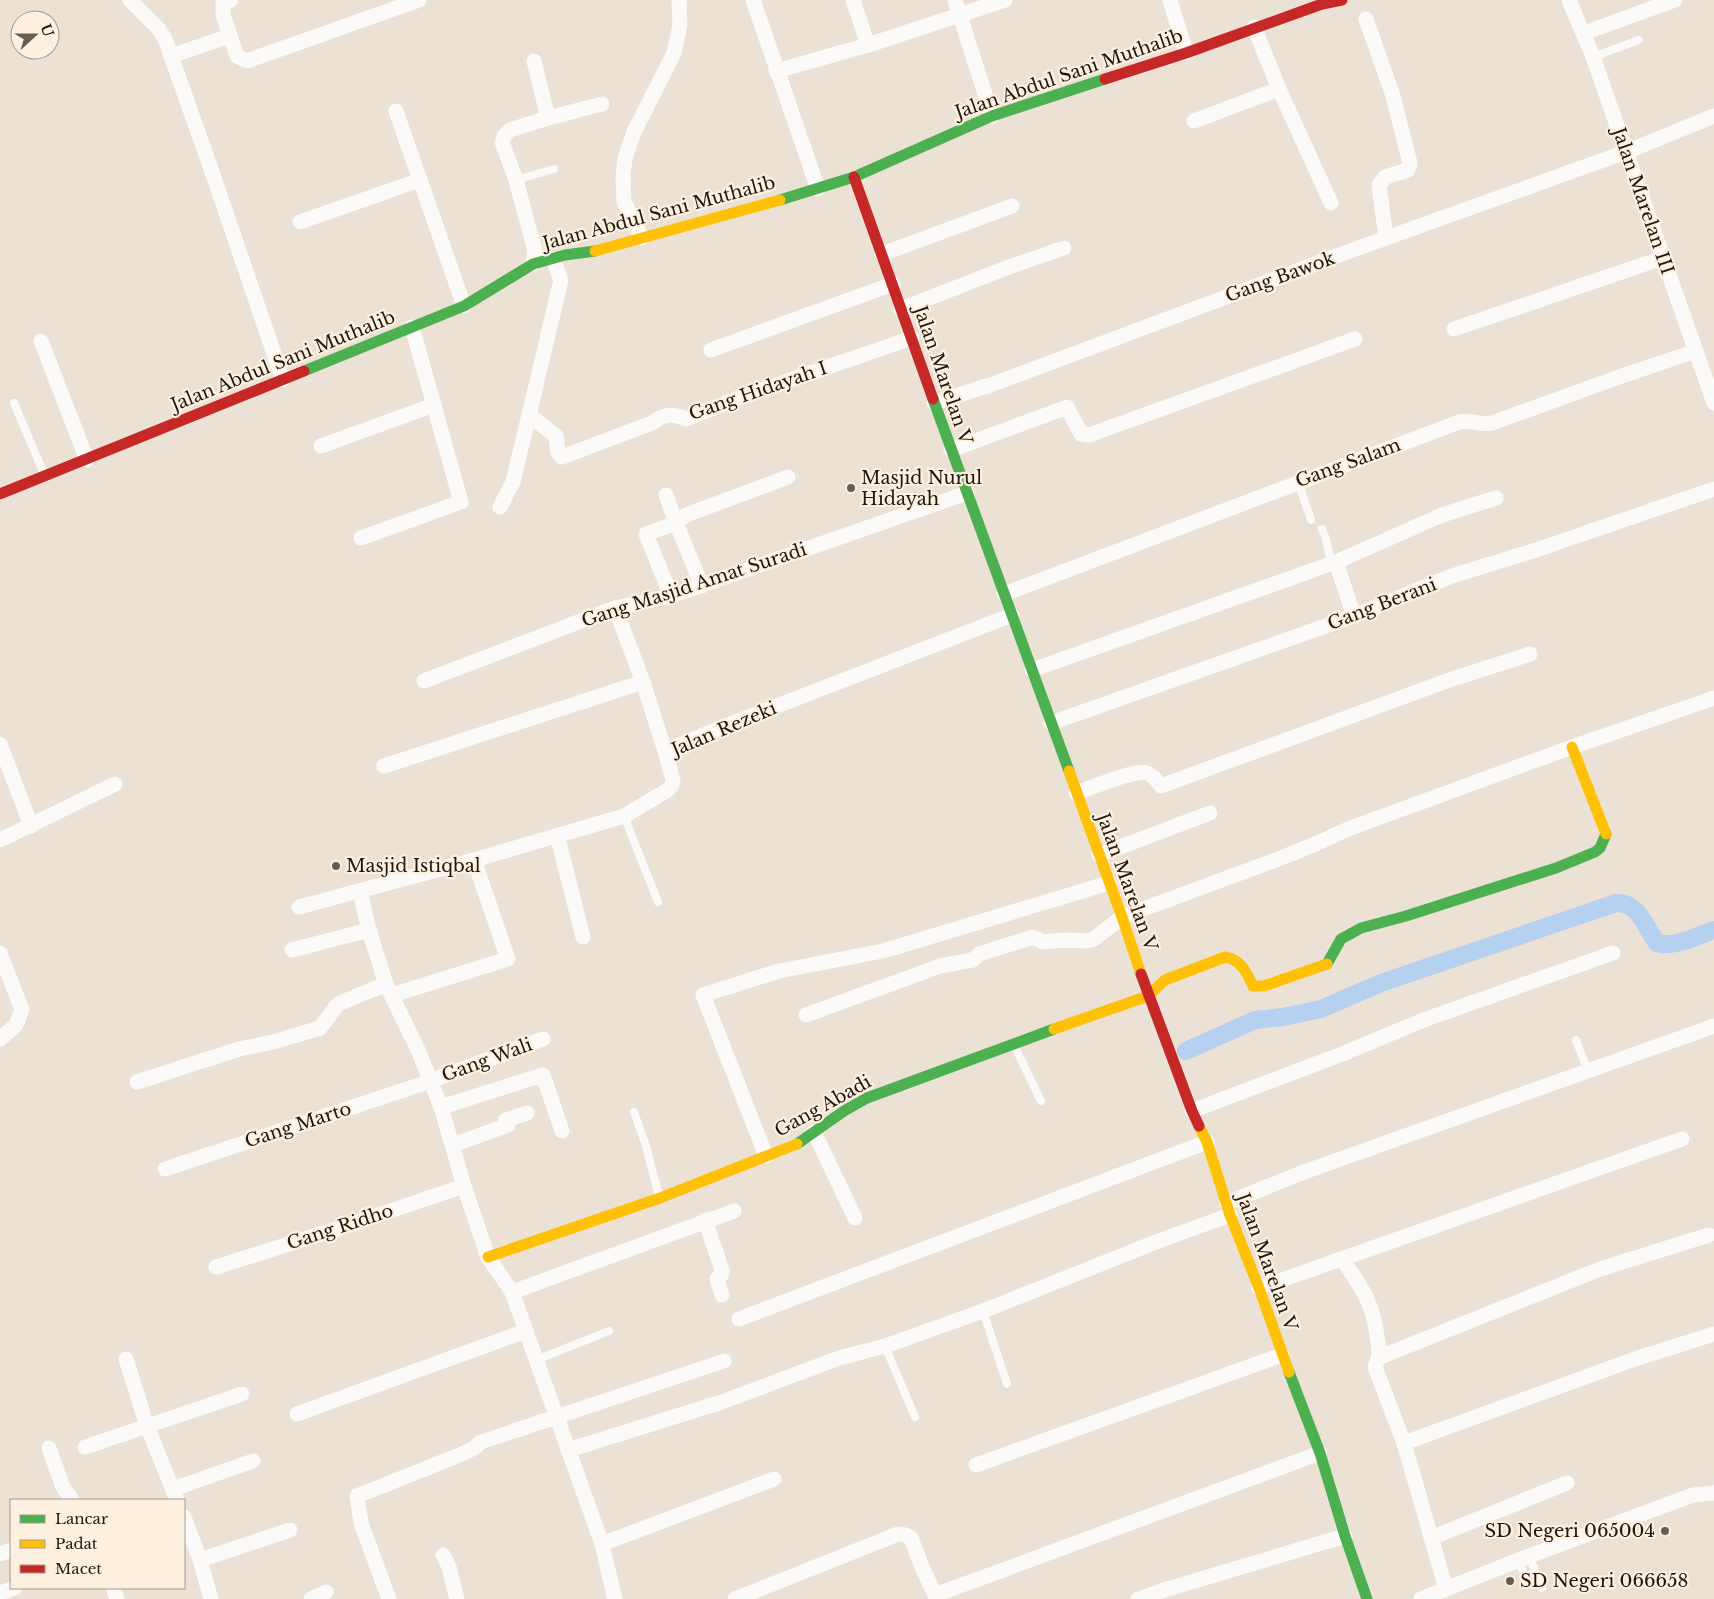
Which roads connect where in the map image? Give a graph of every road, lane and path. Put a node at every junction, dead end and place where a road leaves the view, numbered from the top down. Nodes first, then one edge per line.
1 (130, 0) edge
2 (231, 0) edge
3 (419, 0) edge
4 (679, 0) edge
5 (753, 0) edge
6 (853, 0) edge
7 (955, 0) edge
8 (1005, 0) edge
9 (1170, 0) edge
10 (1342, 0) edge
11 (1569, 0) edge
12 (1675, 0) edge
13 (1321, 2) edge
14 (960, 15) junction
15 (1366, 19) dead end
16 (1254, 27) junction
17 (1584, 34) junction
18 (229, 36) junction
19 (1639, 40) dead end
20 (868, 45) junction
21 (1186, 53) junction
22 (170, 56) junction
23 (1593, 57) junction
24 (534, 61) dead end
25 (776, 71) junction
26 (1279, 89) junction
27 (602, 104) dead end
28 (396, 111) dead end
29 (992, 116) junction
30 (1714, 116) edge
31 (548, 118) junction
32 (1194, 122) dead end
33 (1626, 152) junction
34 (554, 169) dead end
35 (854, 177) junction
36 (420, 180) junction
37 (516, 180) junction
38 (818, 189) junction
39 (1331, 203) dead end
40 (1012, 206) dead end
41 (300, 222) dead end
42 (642, 238) junction
43 (1386, 238) junction
44 (1064, 248) dead end
45 (882, 254) junction
46 (559, 257) junction
47 (1663, 258) junction
48 (533, 264) junction
49 (893, 284) junction
50 (464, 306) junction
51 (901, 309) junction
52 (412, 327) junction
53 (1454, 329) dead end
54 (912, 338) junction
55 (1355, 339) dead end
56 (41, 341) dead end
57 (711, 350) dead end
58 (1696, 351) junction
59 (283, 380) junction
60 (1711, 382) edge
61 (934, 402) junction
62 (14, 403) dead end
63 (1714, 403) edge
64 (434, 405) junction
65 (534, 418) junction
66 (321, 446) dead end
67 (951, 450) junction
68 (87, 460) junction
69 (45, 476) junction
70 (788, 477) dead end
71 (1298, 482) junction
72 (1714, 489) edge
73 (966, 493) junction
74 (0, 494) edge
75 (666, 495) dead end
76 (1496, 498) dead end
77 (500, 507) dead end
78 (1311, 520) dead end
79 (676, 524) junction
80 (1322, 529) dead end
81 (361, 538) dead end
82 (1332, 567) junction
83 (702, 586) junction
84 (1004, 594) junction
85 (671, 596) junction
86 (615, 608) junction
87 (1012, 616) junction
88 (1354, 616) junction
89 (1530, 654) dead end
90 (1034, 675) junction
91 (424, 681) dead end
92 (643, 682) junction
93 (1714, 698) edge
94 (1051, 723) junction
95 (0, 744) edge
96 (1572, 747) junction
97 (665, 751) junction
98 (384, 766) dead end
99 (115, 784) dead end
100 (1076, 793) junction
101 (1210, 813) dead end
102 (624, 816) junction
103 (31, 826) junction
104 (557, 835) junction
105 (0, 840) edge
106 (1098, 856) junction
107 (474, 860) junction
108 (1110, 883) junction
109 (360, 892) junction
110 (658, 902) dead end
111 (299, 907) dead end
112 (1122, 917) junction
113 (369, 930) junction
114 (583, 937) dead end
115 (292, 950) dead end
116 (1613, 953) dead end
117 (0, 954) edge
118 (389, 990) junction
119 (1148, 996) junction
120 (806, 1015) dead end
121 (1714, 1026) edge
122 (0, 1040) edge
123 (543, 1040) dead end
124 (1576, 1040) dead end
125 (1013, 1043) junction
126 (1588, 1071) junction
127 (431, 1081) junction
128 (137, 1082) dead end
129 (1041, 1101) dead end
130 (441, 1107) junction
131 (1192, 1111) junction
132 (634, 1112) dead end
133 (527, 1113) dead end
134 (562, 1132) dead end
135 (814, 1132) junction
136 (1682, 1139) dead end
137 (1207, 1142) junction
138 (453, 1145) junction
139 (766, 1156) junction
140 (165, 1169) dead end
141 (464, 1186) junction
142 (660, 1198) junction
143 (1228, 1209) junction
144 (734, 1211) dead end
145 (856, 1218) dead end
146 (705, 1220) junction
147 (1709, 1236) dead end
148 (488, 1257) junction
149 (1342, 1259) junction
150 (216, 1267) dead end
151 (1259, 1288) junction
152 (512, 1292) junction
153 (722, 1296) dead end
154 (983, 1311) junction
155 (739, 1319) dead end
156 (526, 1331) junction
157 (609, 1331) dead end
158 (1714, 1334) edge
159 (885, 1346) junction
160 (1282, 1355) junction
161 (1380, 1357) junction
162 (126, 1359) dead end
163 (536, 1360) junction
164 (724, 1361) dead end
165 (1007, 1384) dead end
166 (242, 1394) dead end
167 (297, 1414) dead end
168 (556, 1416) junction
169 (915, 1417) dead end
170 (147, 1426) junction
171 (1404, 1443) junction
172 (85, 1447) dead end
173 (49, 1448) dead end
174 (568, 1450) junction
175 (1320, 1453) junction
176 (253, 1461) dead end
177 (976, 1465) dead end
178 (774, 1480) dead end
179 (1567, 1483) dead end
180 (1714, 1493) edge
181 (175, 1495) edge
182 (71, 1499) edge
183 (185, 1521) edge
184 (290, 1530) dead end
185 (1344, 1536) junction
186 (1431, 1538) junction
187 (602, 1544) junction
188 (443, 1555) dead end
189 (1524, 1558) junction
190 (200, 1560) junction
191 (1528, 1583) dead end
192 (1542, 1588) dead end
193 (12, 1589) edge
194 (1446, 1589) junction
195 (326, 1592) dead end
196 (0, 1593) edge
197 (931, 1597) edge
198 (212, 1599) edge
199 (311, 1599) edge
200 (389, 1599) edge
201 (457, 1599) edge
202 (615, 1599) edge
203 (735, 1599) edge
204 (1138, 1599) edge
205 (1367, 1599) edge
206 (1421, 1599) edge

1 - 22 street
2 - 18 street
3 - 18 street
4 - 42 street
5 - 25 street
6 - 20 street
7 - 14 street
8 - 14 street
9 - 21 street
10 - 13 street, Jalan Abdul Sani Muthalib
11 - 17 street, Jalan Marelan III
12 - 17 street
13 - 16 street, Jalan Abdul Sani Muthalib
14 - 20 street
14 - 29 street
15 - 43 street
16 - 21 street, Jalan Abdul Sani Muthalib
16 - 26 street
17 - 23 street, Jalan Marelan III
18 - 22 street
19 - 23 lane
20 - 25 street
21 - 29 street, Jalan Abdul Sani Muthalib
22 - 59 street
23 - 33 street, Jalan Marelan III
24 - 31 street
25 - 38 street
26 - 32 street
26 - 39 street
27 - 31 street
28 - 36 street
29 - 35 street, Jalan Abdul Sani Muthalib
30 - 33 street, Gang Bawok
31 - 37 street
33 - 43 street, Gang Bawok
33 - 47 street, Jalan Marelan III
34 - 37 lane
35 - 38 street, Jalan Abdul Sani Muthalib
35 - 45 street, Jalan Marelan V
36 - 41 street
36 - 50 street
37 - 48 street
38 - 42 street, Jalan Abdul Sani Muthalib
40 - 45 street
42 - 46 street, Jalan Abdul Sani Muthalib
43 - 61 street, Gang Bawok
44 - 51 street
45 - 49 street, Jalan Marelan V
46 - 48 street, Jalan Abdul Sani Muthalib
46 - 65 street
47 - 53 street
47 - 58 street, Jalan Marelan III
48 - 50 street, Jalan Abdul Sani Muthalib
49 - 51 street, Jalan Marelan V
49 - 57 street
50 - 52 street, Jalan Abdul Sani Muthalib
51 - 54 street, Jalan Marelan V
52 - 59 street, Jalan Abdul Sani Muthalib
52 - 64 street
54 - 61 street, Jalan Marelan V
54 - 65 street, Gang Hidayah I
55 - 67 street
56 - 68 street
58 - 60 street, Jalan Marelan III
58 - 71 street, Gang Salam
59 - 68 street, Jalan Abdul Sani Muthalib
60 - 63 street, Jalan Marelan III
61 - 67 street, Jalan Marelan V
62 - 69 lane
64 - 66 street
64 - 81 street
65 - 77 street
67 - 73 street, Jalan Marelan V
68 - 69 street, Jalan Abdul Sani Muthalib
69 - 74 street, Jalan Abdul Sani Muthalib
70 - 79 street
71 - 78 lane
71 - 84 street, Gang Salam
72 - 88 street, Gang Berani
73 - 83 street, Gang Masjid Amat Suradi
73 - 84 street, Jalan Marelan V
75 - 79 street
76 - 82 street
79 - 83 street
79 - 85 street
80 - 82 lane
82 - 88 street
82 - 90 street
83 - 85 street, Gang Masjid Amat Suradi
84 - 87 street, Jalan Marelan V
85 - 86 street, Gang Masjid Amat Suradi
86 - 91 street, Gang Masjid Amat Suradi
86 - 92 street
87 - 90 street, Jalan Marelan V
87 - 97 street, Jalan Rezeki
88 - 94 street, Gang Berani
89 - 100 street
90 - 94 street, Jalan Marelan V
92 - 97 street
92 - 98 street
93 - 96 street
94 - 100 street, Jalan Marelan V
95 - 103 street
96 - 112 street
96 - 119 street
97 - 102 street, Jalan Rezeki
99 - 103 street
100 - 106 street, Jalan Marelan V
101 - 106 street
102 - 104 street, Jalan Rezeki
102 - 110 lane
103 - 105 street
104 - 107 street, Jalan Rezeki
104 - 114 street
106 - 108 street, Jalan Marelan V
107 - 109 street, Jalan Rezeki
107 - 118 street
108 - 112 street, Jalan Marelan V
108 - 139 street
109 - 111 street, Jalan Rezeki
109 - 113 street
112 - 119 street, Jalan Marelan V
112 - 120 street
113 - 115 street
113 - 118 street
116 - 131 street
117 - 122 street
118 - 127 street
118 - 128 street
119 - 125 street, Gang Abadi
119 - 131 street, Jalan Marelan V
121 - 126 street
123 - 127 street, Gang Wali
124 - 126 lane
125 - 129 lane
125 - 135 street, Gang Abadi
126 - 143 street
127 - 130 street
127 - 140 street, Gang Marto
130 - 134 street
130 - 138 street
131 - 137 street, Jalan Marelan V
132 - 142 lane
133 - 138 street
135 - 139 street, Gang Abadi
135 - 145 street
136 - 149 street
137 - 143 street, Jalan Marelan V
137 - 155 street
138 - 141 street
139 - 142 street, Gang Abadi
141 - 148 street
141 - 150 street, Gang Ridho
142 - 148 street, Gang Abadi
143 - 151 street, Jalan Marelan V
143 - 154 street
144 - 146 street
146 - 152 street
146 - 153 street
147 - 161 street
148 - 152 street
149 - 151 street
149 - 161 street
151 - 160 street, Jalan Marelan V
152 - 156 street
154 - 159 street
154 - 165 lane
156 - 163 street
156 - 167 street
157 - 163 lane
158 - 171 street
159 - 169 lane
159 - 174 street
160 - 175 street, Jalan Marelan V
160 - 177 street
161 - 171 street
162 - 170 street
163 - 168 street
164 - 168 street
166 - 170 street
168 - 174 street
168 - 200 street
170 - 172 street
170 - 181 street
171 - 186 street
173 - 182 street
174 - 187 street
175 - 185 street, Jalan Marelan V
175 - 197 street
176 - 181 street
178 - 187 street
179 - 186 street
180 - 189 street
183 - 190 street
184 - 190 street
185 - 204 street
185 - 205 street, Jalan Marelan V
186 - 194 street
187 - 202 street
188 - 201 street
189 - 191 lane
189 - 192 lane
189 - 194 street
190 - 198 street
193 - 196 street
194 - 206 street
195 - 199 street
197 - 203 street

